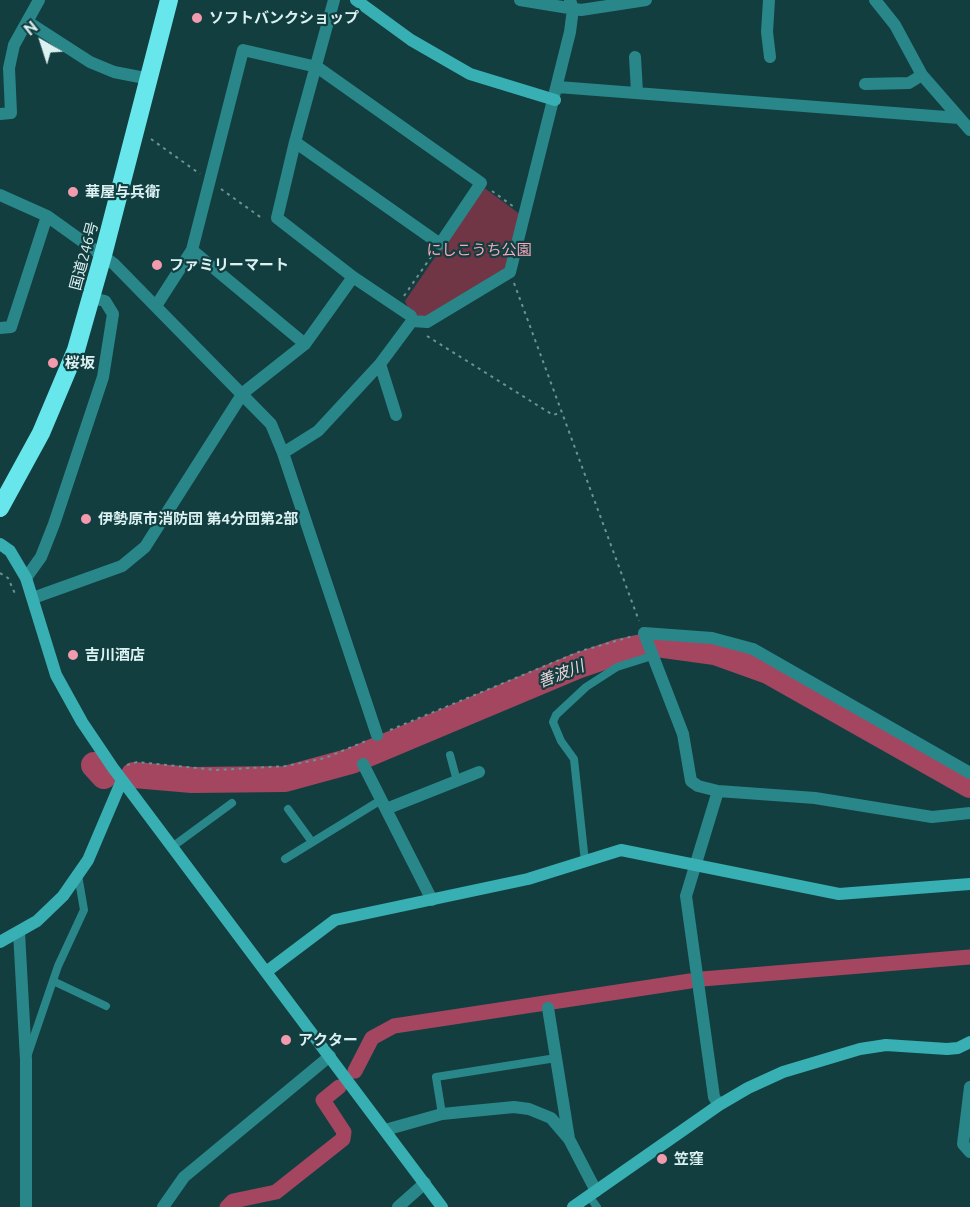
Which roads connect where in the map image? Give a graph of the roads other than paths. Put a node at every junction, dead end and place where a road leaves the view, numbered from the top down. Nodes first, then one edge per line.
1 (39, 0) edge
2 (169, 0) edge
3 (334, 0) edge
4 (356, 0) edge
5 (520, 0) edge
6 (646, 0) edge
7 (769, 0) edge
8 (875, 0) edge
9 (571, 5) edge
10 (28, 22) junction
11 (635, 57) dead end
12 (770, 57) dead end
13 (317, 67) junction
14 (922, 75) junction
15 (150, 79) junction
16 (865, 84) dead end
17 (558, 87) junction
18 (637, 92) junction
19 (555, 100) junction
20 (0, 114) edge
21 (959, 118) junction
22 (970, 130) edge
23 (295, 142) junction
24 (0, 195) edge
25 (46, 216) junction
26 (192, 250) junction
27 (104, 255) junction
28 (353, 277) junction
29 (92, 298) junction
30 (156, 306) junction
31 (412, 321) junction
32 (0, 328) edge
33 (305, 344) junction
34 (380, 364) junction
35 (243, 393) junction
36 (396, 415) dead end
37 (284, 453) junction
38 (0, 508) edge
39 (0, 544) edge
40 (26, 578) junction
41 (33, 598) junction
42 (651, 653) junction
43 (378, 735) dead end
44 (450, 755) dead end
45 (363, 764) dead end
46 (479, 772) dead end
47 (970, 773) edge
48 (122, 780) junction
49 (457, 781) junction
50 (718, 791) junction
51 (232, 803) dead end
52 (384, 804) junction
53 (288, 809) dead end
54 (970, 813) edge
55 (312, 842) junction
56 (172, 847) junction
57 (285, 859) dead end
58 (585, 862) junction
59 (694, 865) junction
60 (78, 875) junction
61 (970, 884) edge
62 (432, 900) junction
63 (19, 932) junction
64 (0, 942) edge
65 (266, 972) junction
66 (53, 981) junction
67 (106, 1006) dead end
68 (548, 1008) dead end
69 (969, 1045) edge
70 (330, 1056) junction
71 (556, 1058) junction
72 (26, 1060) junction
73 (970, 1087) edge
74 (719, 1105) junction
75 (442, 1114) junction
76 (385, 1130) junction
77 (569, 1139) junction
78 (970, 1152) edge
79 (425, 1183) junction
80 (593, 1194) junction
81 (26, 1207) edge
82 (163, 1207) edge
83 (398, 1207) edge
84 (442, 1207) edge
85 (573, 1207) edge
86 (597, 1207) edge

1 - 10 street
2 - 15 highway, 国道246号
3 - 13 street
4 - 19 street
5 - 9 street
6 - 9 street
7 - 12 street
8 - 14 street
9 - 17 street
10 - 15 street
10 - 20 street
11 - 18 street
13 - 23 street
13 - 23 street
13 - 26 street
14 - 16 street
14 - 21 street
15 - 27 highway, 国道246号
17 - 18 street
17 - 19 street
18 - 21 street
19 - 31 street
21 - 22 street
23 - 28 street
24 - 25 street
25 - 27 street
25 - 32 street
26 - 30 street
26 - 33 street
27 - 29 highway, 国道246号
27 - 30 street
28 - 31 street
28 - 33 street
29 - 38 highway, 国道246号
29 - 40 street
30 - 35 street
31 - 34 street
33 - 35 street
34 - 36 street
34 - 37 street
35 - 37 street
35 - 41 street
37 - 43 street
39 - 40 street
40 - 41 street
41 - 48 street
42 - 47 street
42 - 50 street
42 - 58 lane
44 - 49 lane
45 - 52 street
46 - 49 street
48 - 56 street
48 - 60 street
49 - 52 street
50 - 54 street
50 - 59 street
51 - 56 lane
52 - 55 lane
52 - 62 street
53 - 55 lane
55 - 57 lane
56 - 65 street
58 - 59 street
58 - 62 street
59 - 61 street
59 - 74 street
60 - 63 street
60 - 66 lane
62 - 65 street
63 - 64 street
63 - 72 street
65 - 70 street
66 - 67 lane
66 - 72 lane
68 - 71 street
69 - 74 street
70 - 76 street
70 - 82 street
71 - 75 lane
71 - 77 street
72 - 81 street
73 - 78 street
74 - 80 street
75 - 76 street
75 - 77 street
76 - 79 street
77 - 80 street
79 - 83 street
79 - 84 street
80 - 85 street
80 - 86 lane

